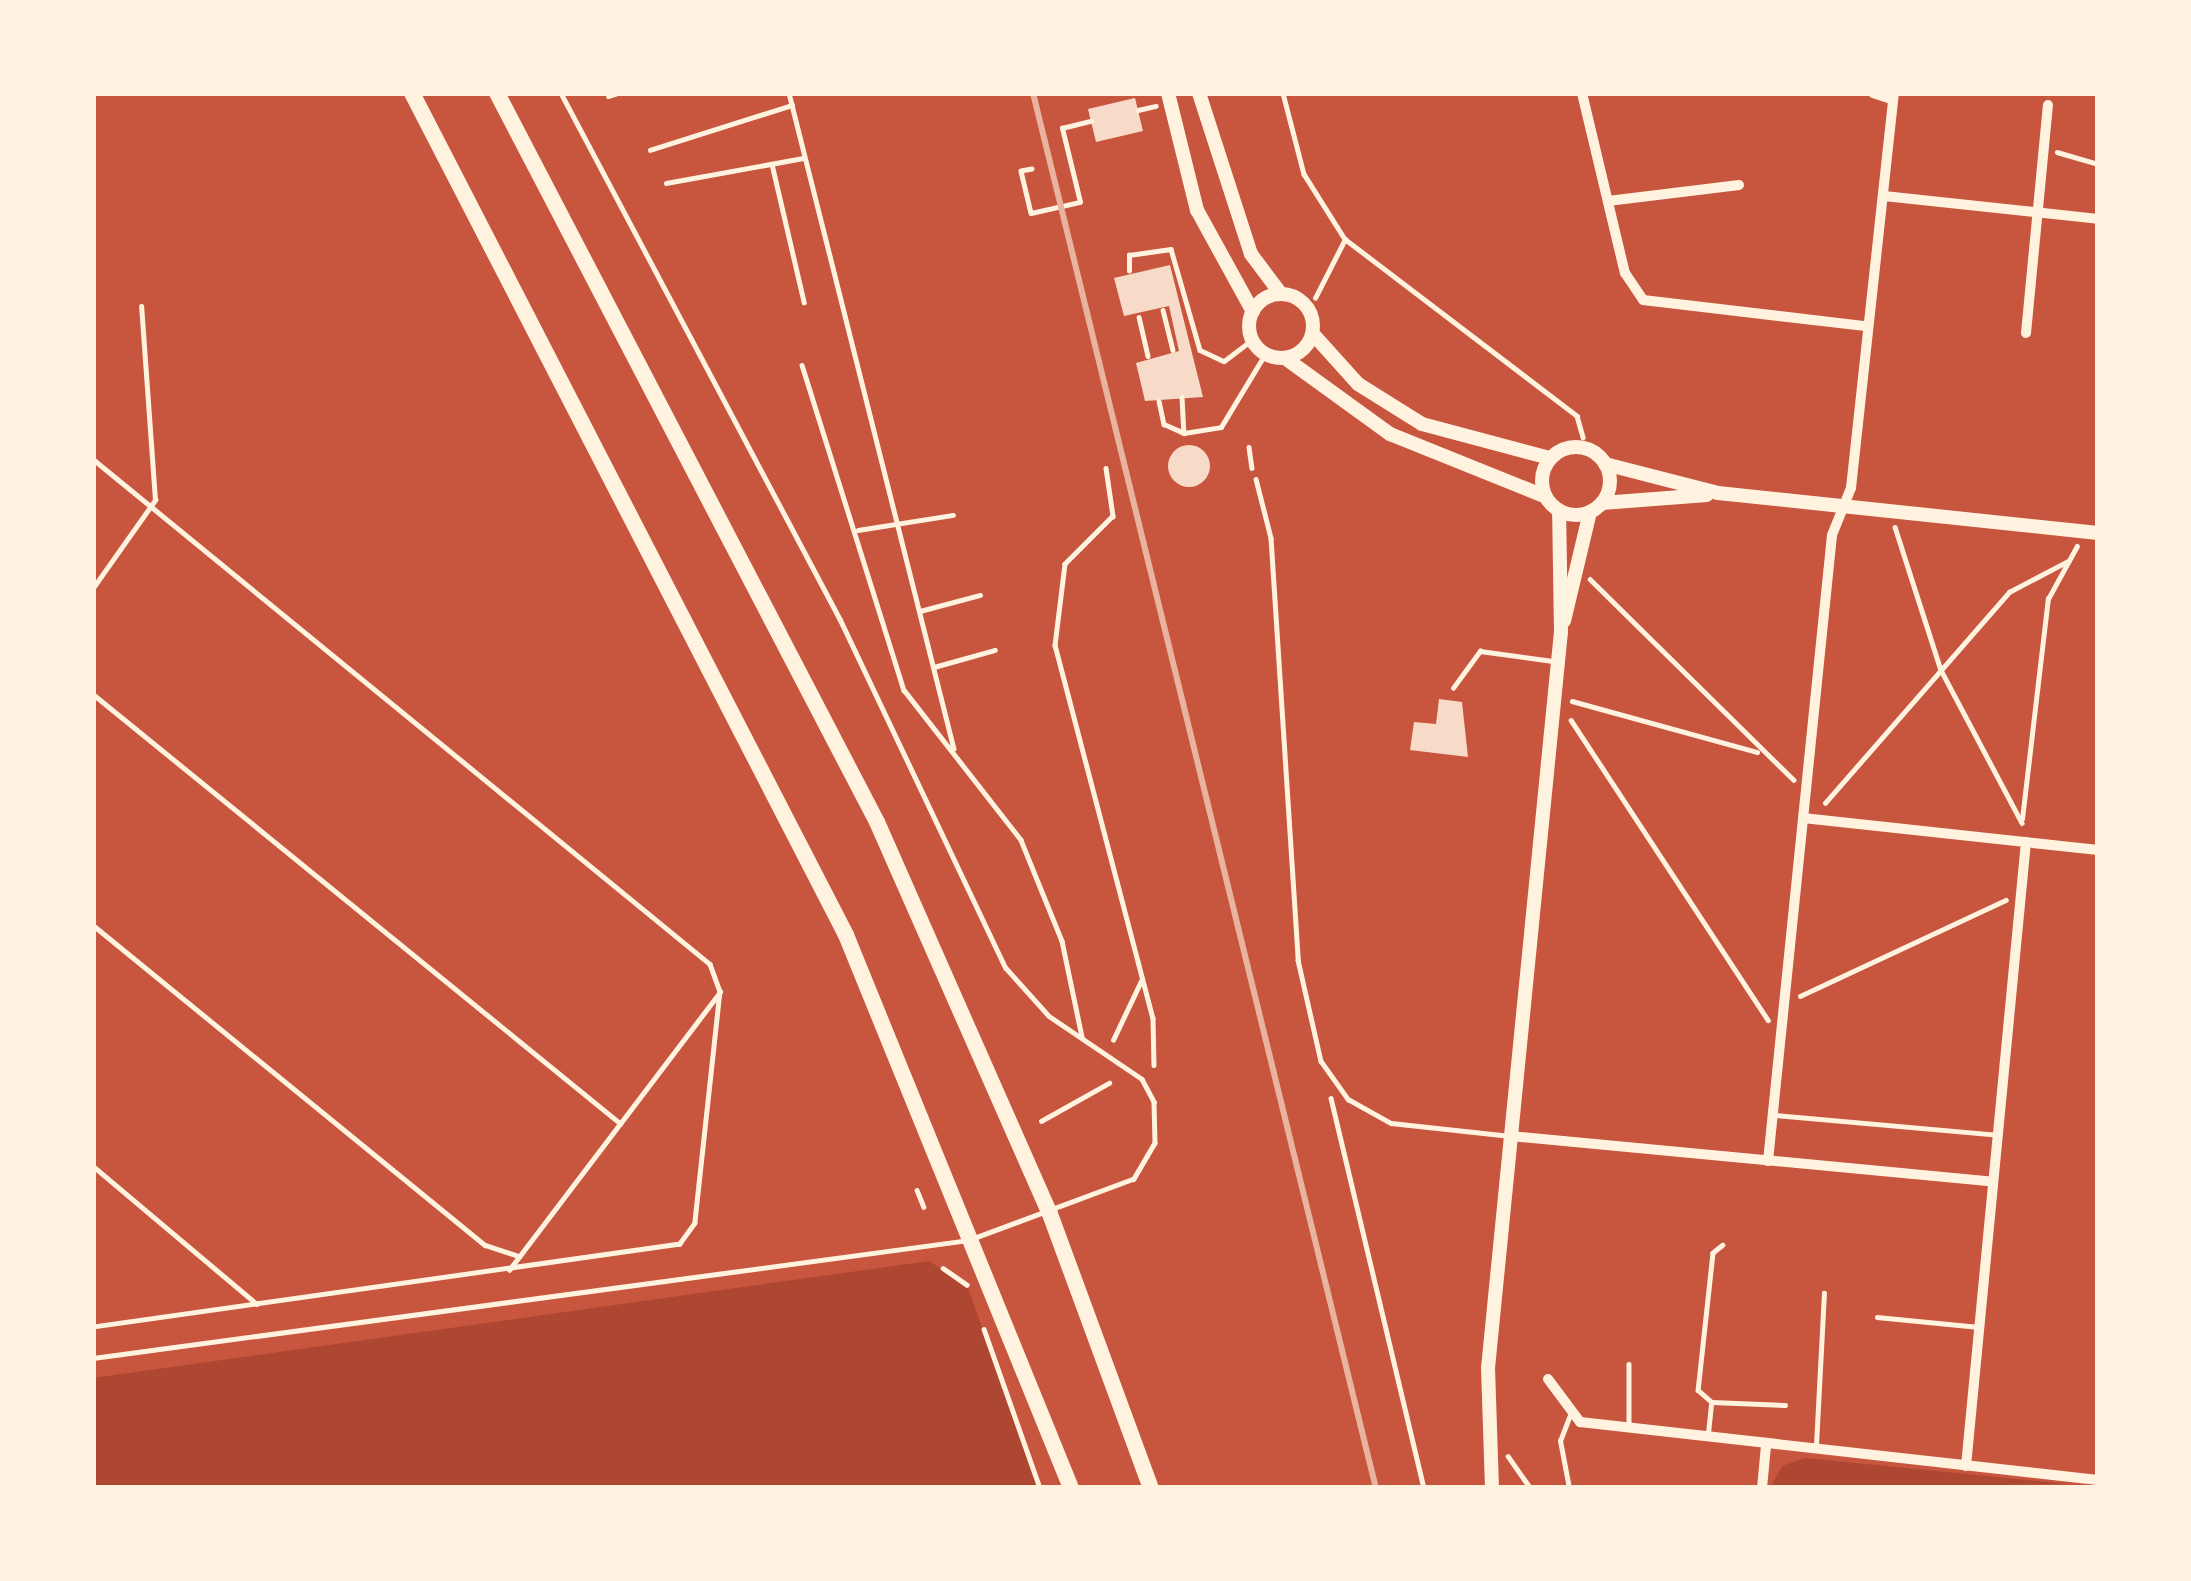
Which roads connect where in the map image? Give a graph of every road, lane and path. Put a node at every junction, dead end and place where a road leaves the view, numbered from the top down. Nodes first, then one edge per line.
1 (412, 93) edge
2 (497, 93) edge
3 (561, 93) edge
4 (618, 93) edge
5 (790, 93) edge
6 (1198, 93) edge
7 (1283, 93) edge
8 (1582, 93) edge
9 (1874, 93) edge
10 (608, 96) edge
11 (1893, 96) edge
12 (1165, 99) edge
13 (792, 105) junction
14 (2048, 105) dead end
15 (1138, 110) dead end
16 (1091, 121) dead end
17 (1062, 128) junction
18 (1052, 130) dead end
19 (2045, 149) junction
20 (650, 150) dead end
21 (803, 158) junction
22 (772, 164) junction
23 (2098, 164) edge
24 (1032, 169) dead end
25 (666, 183) dead end
26 (1739, 184) dead end
27 (1884, 196) junction
28 (1608, 201) junction
29 (2042, 213) junction
30 (2098, 219) edge
31 (1345, 239) junction
32 (1150, 251) junction
33 (1153, 266) dead end
34 (1129, 271) dead end
35 (1281, 294) junction
36 (1315, 298) dead end
37 (804, 302) dead end
38 (141, 307) dead end
39 (1163, 310) dead end
40 (1253, 312) junction
41 (1138, 317) dead end
42 (1865, 326) junction
43 (2026, 333) dead end
44 (1313, 334) junction
45 (1252, 340) junction
46 (1173, 350) dead end
47 (1265, 354) junction
48 (1148, 356) dead end
49 (1285, 358) junction
50 (802, 365) dead end
51 (1181, 397) dead end
52 (1160, 401) dead end
53 (1184, 433) junction
54 (1583, 436) dead end
55 (1249, 447) dead end
56 (1550, 458) junction
57 (93, 459) edge
58 (1605, 464) junction
59 (1106, 468) dead end
60 (1256, 479) joint
61 (1718, 494) junction
62 (1544, 496) junction
63 (1596, 507) junction
64 (1843, 507) junction
65 (152, 510) junction
66 (1559, 511) junction
67 (953, 515) dead end
68 (898, 527) junction
69 (1894, 527) dead end
70 (857, 530) junction
71 (2098, 533) edge
72 (2077, 546) dead end
73 (2068, 561) junction
74 (1587, 578) dead end
75 (93, 588) edge
76 (980, 595) dead end
77 (920, 611) junction
78 (1561, 632) junction
79 (995, 650) dead end
80 (1558, 661) junction
81 (934, 667) junction
82 (1942, 670) junction
83 (1453, 688) dead end
84 (93, 694) edge
85 (1569, 700) dead end
86 (1568, 715) dead end
87 (1757, 752) junction
88 (954, 754) junction
89 (1806, 789) junction
90 (1826, 794) junction
91 (1803, 818) junction
92 (1824, 820) junction
93 (2022, 823) junction
94 (2026, 842) junction
95 (2098, 850) edge
96 (2021, 891) junction
97 (93, 926) edge
98 (1141, 981) junction
99 (720, 991) junction
100 (1784, 996) junction
101 (1782, 1022) junction
102 (1082, 1037) junction
103 (1113, 1040) dead end
104 (1154, 1065) dead end
105 (1109, 1083) dead end
106 (1334, 1086) junction
107 (1772, 1114) junction
108 (1041, 1120) dead end
109 (620, 1123) junction
110 (1998, 1135) junction
111 (1510, 1136) junction
112 (1768, 1161) junction
113 (93, 1166) edge
114 (1993, 1183) junction
115 (917, 1190) dead end
116 (924, 1207) dead end
117 (1050, 1214) junction
118 (976, 1239) junction
119 (1723, 1245) dead end
120 (519, 1256) junction
121 (944, 1268) dead end
122 (509, 1270) junction
123 (1825, 1293) dead end
124 (973, 1301) dead end
125 (257, 1304) junction
126 (979, 1317) dead end
127 (1876, 1317) dead end
128 (93, 1327) edge
129 (1979, 1327) junction
130 (93, 1358) edge
131 (1629, 1364) dead end
132 (1548, 1379) dead end
133 (1712, 1402) junction
134 (1785, 1405) dead end
135 (1569, 1418) junction
136 (1629, 1429) junction
137 (1708, 1439) junction
138 (1766, 1446) junction
139 (1815, 1451) junction
140 (1504, 1452) dead end
141 (1966, 1466) junction
142 (2098, 1480) edge
143 (1040, 1488) edge
144 (1071, 1488) edge
145 (1151, 1488) edge
146 (1424, 1488) edge
147 (1492, 1488) edge
148 (1530, 1488) edge
149 (1569, 1488) edge
150 (1762, 1488) edge

1 - 118 main road
2 - 117 main road
3 - 102 lane
4 - 10 lane
5 - 13 lane
6 - 35 street
7 - 31 path
8 - 28 street
9 - 11 street
11 - 27 street
12 - 15 path
12 - 40 street
13 - 20 lane
13 - 21 lane
14 - 19 street
16 - 17 path
17 - 18 path
17 - 24 path
19 - 23 path
19 - 29 street
21 - 22 lane
21 - 68 lane
22 - 25 lane
22 - 37 lane
26 - 28 street
27 - 29 street
27 - 42 street
28 - 42 street
29 - 30 street
29 - 43 street
31 - 36 path
31 - 54 path
32 - 33 lane
32 - 34 lane
32 - 45 lane
35 - 40 street
35 - 44 street
38 - 65 lane
39 - 46 lane
40 - 45 street
41 - 48 lane
42 - 64 street
44 - 49 street
44 - 56 street
45 - 47 street
47 - 49 street
47 - 53 lane
49 - 62 street
50 - 70 lane
51 - 53 lane
52 - 53 lane
55 - 60 path
56 - 58 street
56 - 62 street
57 - 65 lane
58 - 61 street
58 - 63 street
59 - 98 path
60 - 106 lane
61 - 63 street
61 - 64 street
62 - 66 street
63 - 66 street
63 - 78 street
64 - 71 street
64 - 89 street
65 - 75 lane
65 - 99 lane
66 - 78 street
67 - 68 lane
68 - 70 lane
68 - 77 lane
69 - 82 path
70 - 88 lane
72 - 73 path
73 - 82 path
73 - 93 path
74 - 87 path
76 - 77 lane
77 - 81 lane
78 - 80 street
79 - 81 lane
80 - 83 lane
80 - 111 street
81 - 88 lane
82 - 90 path
82 - 93 path
84 - 109 lane
85 - 87 path
86 - 101 path
87 - 89 path
88 - 102 lane
89 - 90 path
89 - 91 street
90 - 92 path
91 - 92 street
91 - 100 street
92 - 94 street
93 - 94 path
94 - 95 street
94 - 96 street
96 - 100 path
96 - 110 street
97 - 120 lane
98 - 103 path
98 - 104 path
99 - 109 lane
99 - 122 lane
100 - 101 street
101 - 107 street
102 - 117 lane
105 - 108 path
106 - 111 lane
106 - 146 path
107 - 110 lane
107 - 112 street
109 - 120 lane
110 - 114 street
111 - 112 street
111 - 147 street
112 - 114 street
113 - 125 lane
114 - 129 street
115 - 116 path
117 - 118 lane
117 - 145 main road
118 - 130 lane
118 - 144 main road
119 - 133 lane
120 - 122 lane
121 - 124 path
122 - 125 lane
123 - 139 lane
125 - 128 lane
126 - 143 path
127 - 129 lane
129 - 141 street
131 - 136 lane
132 - 135 street
133 - 134 lane
133 - 137 lane
135 - 136 street
135 - 149 lane
136 - 137 street
137 - 138 street
138 - 139 street
138 - 150 street
139 - 141 street
140 - 148 path
141 - 142 street

